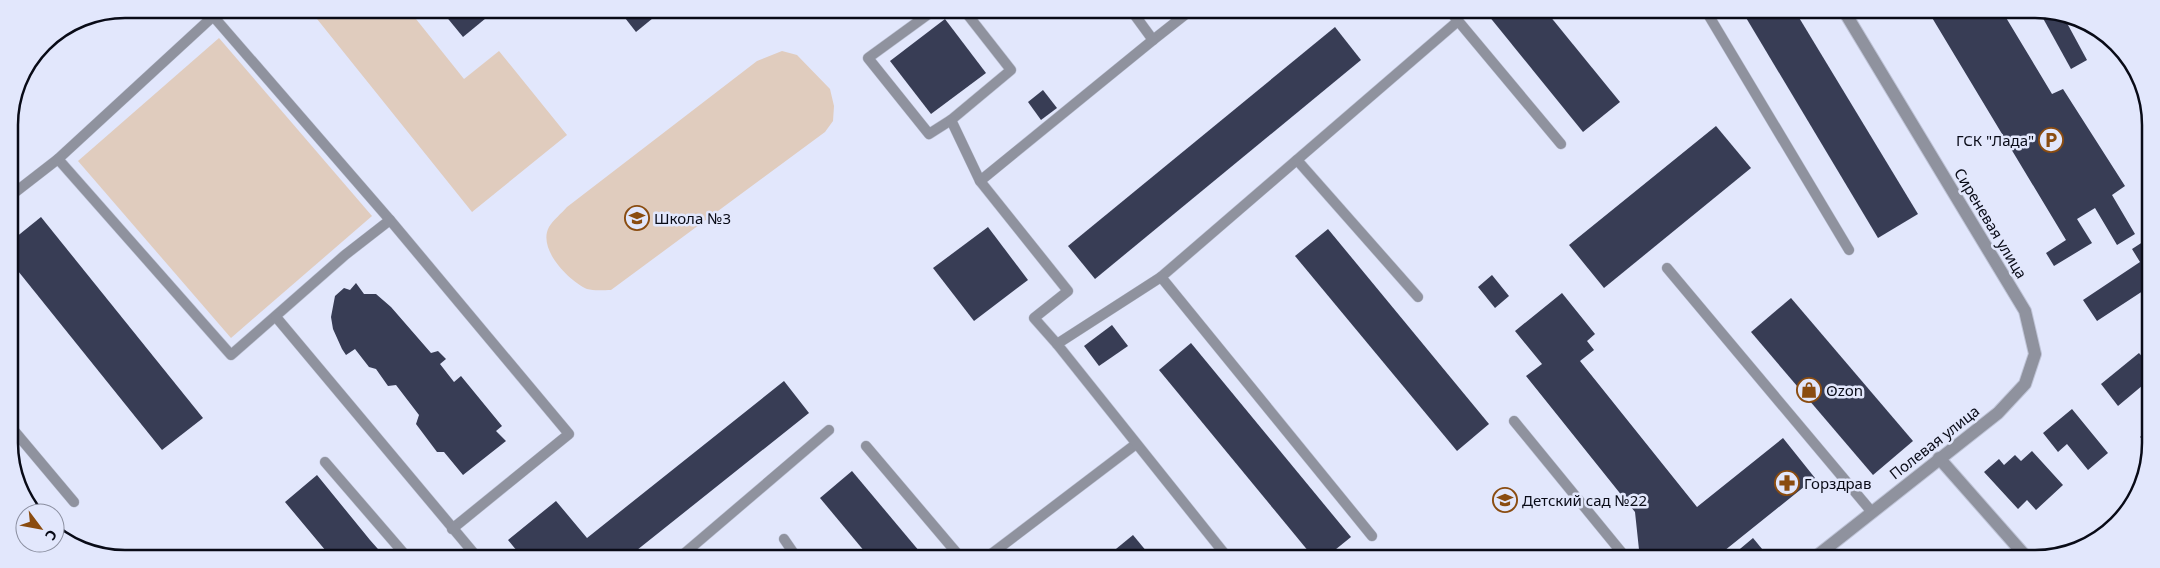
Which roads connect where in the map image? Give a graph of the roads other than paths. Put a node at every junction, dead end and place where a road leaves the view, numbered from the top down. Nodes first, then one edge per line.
1 (211, 18) edge
2 (215, 18) edge
3 (923, 18) edge
4 (970, 18) edge
5 (1137, 18) edge
6 (1181, 18) edge
7 (1456, 18) edge
8 (1710, 18) edge
9 (1848, 18) edge
10 (1458, 21) junction
11 (1153, 40) junction
12 (951, 120) junction
13 (1561, 144) dead end
14 (58, 159) junction
15 (1297, 160) junction
16 (980, 181) junction
17 (18, 191) edge
18 (390, 220) junction
19 (1850, 250) dead end
20 (1666, 268) dead end
21 (1161, 278) junction
22 (1418, 297) dead end
23 (276, 317) junction
24 (1057, 344) junction
25 (2025, 384) joint
26 (1514, 421) dead end
27 (829, 430) dead end
28 (18, 435) edge
29 (1136, 444) junction
30 (866, 446) dead end
31 (1939, 458) junction
32 (325, 462) dead end
33 (74, 502) dead end
34 (1872, 511) junction
35 (452, 529) junction
36 (1372, 536) dead end
37 (784, 539) dead end
38 (401, 550) edge
39 (471, 550) edge
40 (688, 550) edge
41 (792, 550) edge
42 (954, 550) edge
43 (997, 550) edge
44 (1222, 550) edge
45 (1620, 550) edge
46 (1824, 550) edge
47 (2020, 550) edge

1 - 14 lane
2 - 18 lane
3 - 12 lane
4 - 12 lane
5 - 11 lane
6 - 11 lane
7 - 10 lane
8 - 19 lane
9 - 25 street, Сиреневая улица
10 - 13 lane
10 - 15 lane
11 - 16 lane
12 - 16 lane
14 - 17 lane
14 - 23 lane
15 - 21 lane
15 - 22 lane
16 - 24 lane
18 - 23 lane
18 - 35 lane
20 - 34 lane
21 - 24 lane
21 - 36 lane
23 - 35 lane
24 - 29 lane
25 - 31 street, Полевая улица
26 - 45 lane
27 - 40 lane
28 - 33 lane
29 - 43 lane
29 - 44 lane
30 - 42 lane
31 - 34 street, Полевая улица
31 - 47 street
32 - 38 lane
34 - 46 street, Полевая улица
35 - 39 lane
37 - 41 lane

